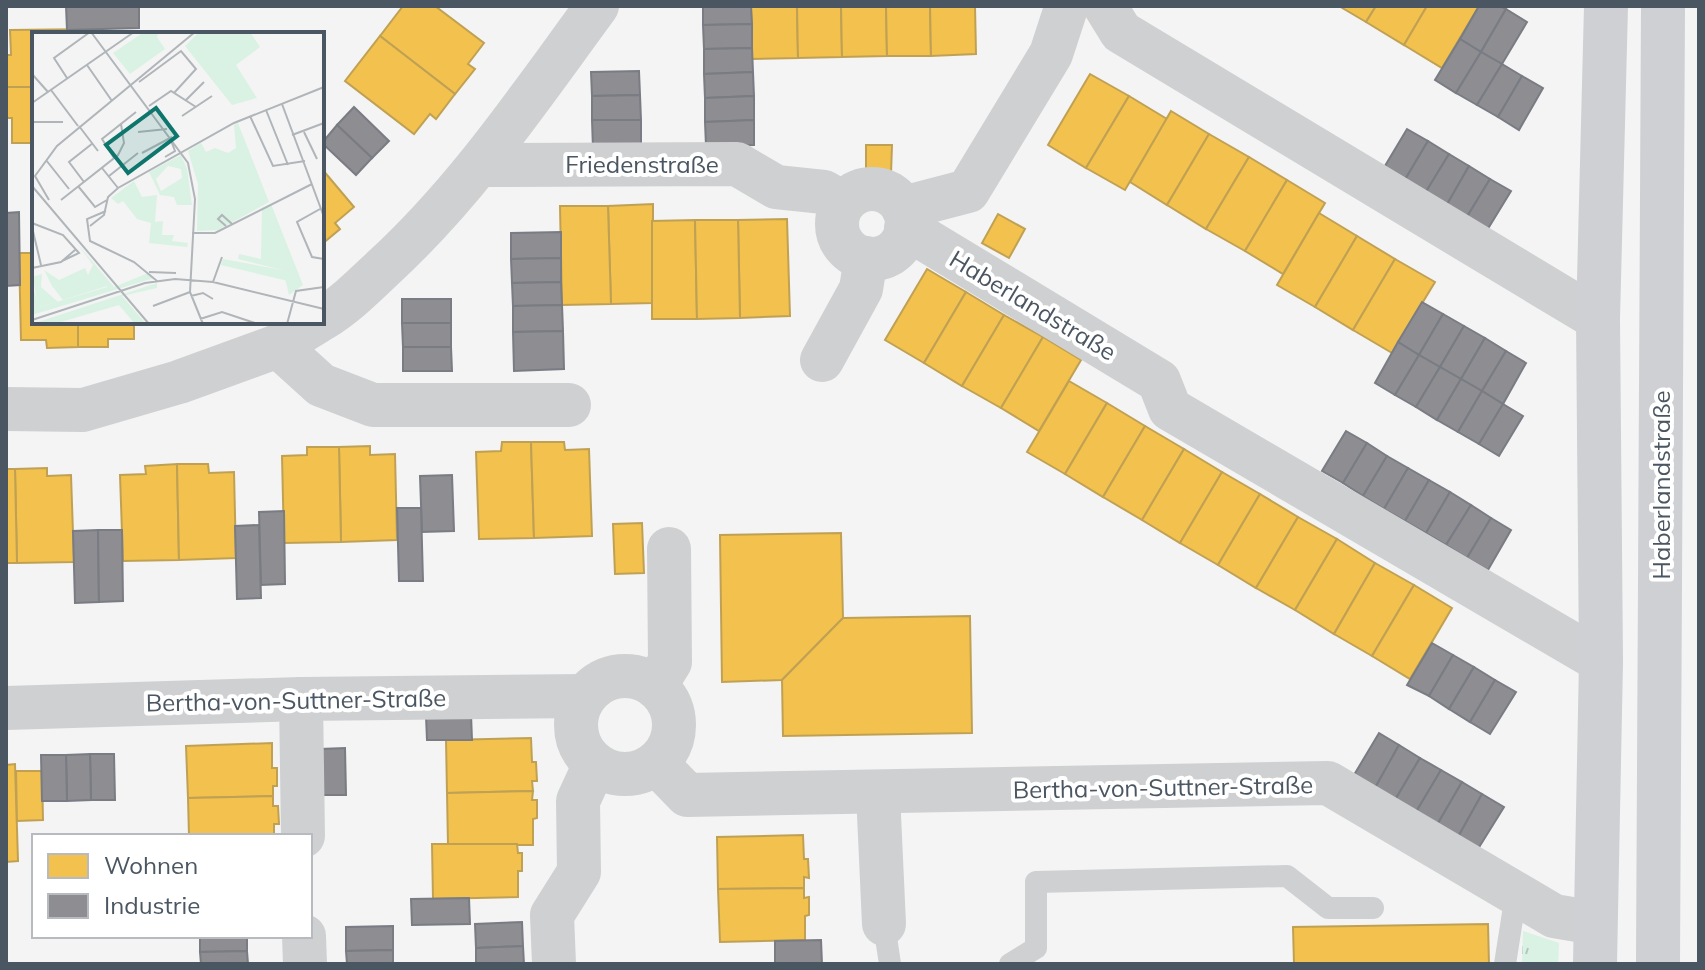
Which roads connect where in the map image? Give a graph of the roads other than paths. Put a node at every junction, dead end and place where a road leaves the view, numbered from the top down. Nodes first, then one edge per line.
1 (597, 6) edge
2 (1663, 6) edge
3 (1077, 7) edge
4 (1601, 8) edge
5 (480, 165) junction
6 (843, 203) junction
7 (905, 218) junction
8 (866, 258) junction
9 (324, 318) edge
10 (1598, 319) junction
11 (314, 324) edge
12 (278, 346) junction
13 (822, 360) dead end
14 (569, 405) dead end
15 (6, 409) edge
16 (669, 549) dead end
17 (1601, 661) junction
18 (655, 686) junction
19 (585, 696) junction
20 (301, 699) junction
21 (6, 708) edge
22 (656, 763) junction
23 (595, 764) junction
24 (878, 793) junction
25 (303, 834) edge
26 (1516, 894) junction
27 (1373, 908) dead end
28 (304, 938) edge
29 (887, 944) edge
30 (1595, 944) edge
31 (305, 964) edge
32 (554, 964) edge
33 (1010, 964) edge
34 (1505, 964) edge
35 (1658, 964) edge

1 - 5 street
2 - 35 street, Haberlandstraße
3 - 7 street
3 - 10 street
4 - 10 street
5 - 6 street, Friedenstraße
5 - 9 street
6 - 7 street
6 - 8 street
7 - 8 street
7 - 17 street, Haberlandstraße
8 - 13 street
10 - 17 street
11 - 12 street
12 - 14 street
12 - 15 street
16 - 18 street
17 - 30 street
18 - 19 street, Bertha-von-Suttner-Straße
18 - 22 street
19 - 20 street, Bertha-von-Suttner-Straße
19 - 23 street
20 - 21 street, Bertha-von-Suttner-Straße
20 - 25 street
22 - 23 street
22 - 24 street, Bertha-von-Suttner-Straße
23 - 32 street
24 - 26 street, Bertha-von-Suttner-Straße
24 - 29 street
26 - 30 street, Bertha-von-Suttner-Straße
26 - 34 lane
27 - 33 lane
28 - 31 street

